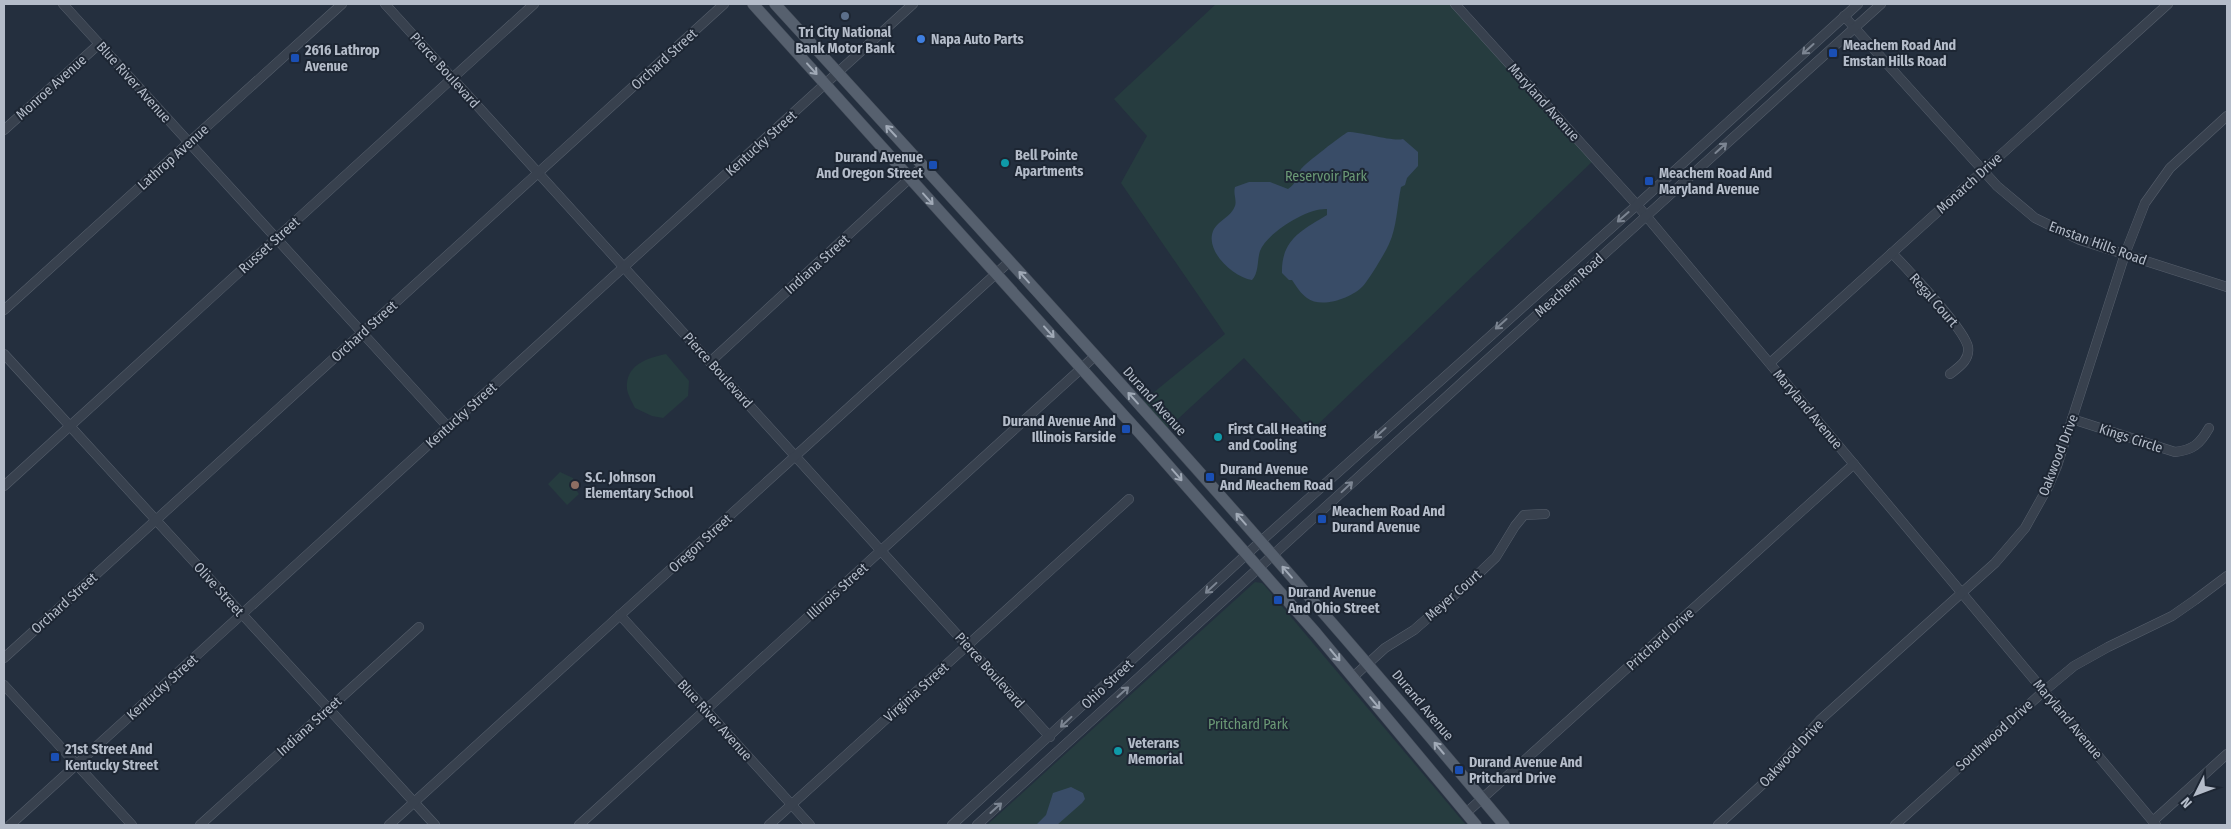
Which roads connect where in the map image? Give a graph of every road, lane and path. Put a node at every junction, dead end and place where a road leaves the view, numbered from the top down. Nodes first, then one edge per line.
1 (63, 4) edge
2 (342, 4) edge
3 (385, 4) edge
4 (534, 4) edge
5 (724, 4) edge
6 (753, 4) edge
7 (775, 4) edge
8 (913, 4) edge
9 (1858, 4) edge
10 (1881, 4) edge
11 (2168, 4) edge
12 (1461, 6) edge
13 (1844, 16) junction
14 (1855, 28) junction
15 (99, 44) junction
16 (837, 72) junction
17 (452, 78) junction
18 (826, 84) junction
19 (1745, 106) junction
20 (2227, 116) edge
21 (1755, 117) junction
22 (4, 130) edge
23 (189, 142) junction
24 (923, 166) junction
25 (1983, 170) junction
26 (538, 173) junction
27 (910, 179) junction
28 (1637, 205) junction
29 (1646, 216) junction
30 (276, 238) junction
31 (1892, 253) junction
32 (2126, 254) junction
33 (1010, 261) junction
34 (624, 267) junction
35 (996, 274) junction
36 (1553, 278) junction
37 (2227, 287) edge
38 (1564, 290) junction
39 (4, 310) edge
40 (362, 332) junction
41 (4, 354) edge
42 (1095, 356) junction
43 (710, 362) junction
44 (1770, 363) junction
45 (1456, 366) junction
46 (1082, 368) junction
47 (1950, 374) dead end
48 (1467, 378) junction
49 (2072, 419) junction
50 (70, 426) junction
51 (448, 427) junction
52 (2209, 428) dead end
53 (1366, 447) junction
54 (796, 456) junction
55 (1378, 459) junction
56 (1854, 464) junction
57 (4, 486) edge
58 (1129, 499) dead end
59 (1545, 514) dead end
60 (156, 520) junction
61 (1260, 542) junction
62 (882, 550) junction
63 (1247, 555) junction
64 (1273, 556) junction
65 (1258, 569) junction
66 (2227, 576) edge
67 (1962, 592) junction
68 (242, 614) junction
69 (620, 616) junction
70 (419, 627) dead end
71 (968, 645) junction
72 (4, 658) edge
73 (1367, 663) junction
74 (1353, 677) junction
75 (4, 685) edge
76 (2044, 690) junction
77 (328, 709) junction
78 (706, 710) junction
79 (1050, 736) junction
80 (2227, 754) edge
81 (76, 764) junction
82 (1482, 799) junction
83 (414, 803) junction
84 (792, 804) junction
85 (1466, 813) junction
86 (2154, 823) edge
87 (10, 825) edge
88 (132, 825) edge
89 (200, 825) edge
90 (389, 825) edge
91 (435, 825) edge
92 (579, 825) edge
93 (769, 825) edge
94 (810, 825) edge
95 (952, 825) edge
96 (977, 825) edge
97 (1476, 825) edge
98 (1504, 825) edge
99 (1718, 825) edge
100 (1895, 825) edge

1 - 15 street, Blue River Avenue
2 - 23 street, Lathrop Avenue
3 - 17 street, Pierce Boulevard
4 - 17 street, Russet Street
5 - 26 street, Orchard Street
6 -> 18 main road
7 - 16 main road, Durand Avenue
8 - 16 street, Kentucky Street
9 - 13 street, Meachem Road
10 - 14 street, Meachem Road
11 - 25 street, Monarch Drive
12 - 28 street, Maryland Avenue
13 - 14 street, Emstan Hills Road
13 -> 19 street, Meachem Road
14 - 21 street, Meachem Road
14 - 25 street, Emstan Hills Road
15 - 22 street, Monroe Avenue
15 - 23 street, Blue River Avenue
16 - 18 street, Kentucky Street
24 -> 16 main road, Durand Avenue
17 - 26 street, Pierce Boulevard
17 - 30 street, Russet Street
18 - 27 main road
18 - 34 street, Kentucky Street
19 - 21 street
19 - 28 street, Meachem Road
20 - 32 street, Oakwood Drive
29 -> 21 street, Meachem Road
23 - 30 street, Blue River Avenue
23 - 39 street, Lathrop Avenue
24 - 27 street, Indiana Street
24 - 33 main road, Durand Avenue
25 - 31 street, Monarch Drive
25 - 32 street, Emstan Hills Road
26 - 34 street, Pierce Boulevard
26 - 40 street, Orchard Street
27 -> 35 main road
27 - 43 street, Indiana Street
28 - 29 street, Maryland Avenue
28 -> 36 street, Meachem Road
29 - 38 street, Meachem Road
29 - 44 street, Maryland Avenue
30 - 40 street, Blue River Avenue
30 - 50 street, Russet Street
31 - 44 street, Monarch Drive
31 - 47 street, Regal Court
32 - 37 street, Emstan Hills Road
32 - 49 street, Oakwood Drive
33 - 35 street, Oregon Street
42 -> 33 main road, Durand Avenue
34 - 43 street, Pierce Boulevard
34 - 51 street, Kentucky Street
35 -> 46 main road
35 - 54 street, Oregon Street
36 - 38 street
36 -> 45 street, Meachem Road
38 - 48 street, Meachem Road
40 - 51 street, Blue River Avenue
40 - 60 street, Orchard Street
41 - 50 street, Olive Street
42 - 46 street, Illinois Street
61 -> 42 main road, Durand Avenue
43 - 54 street, Pierce Boulevard
44 - 56 street, Maryland Avenue
45 - 48 street
45 -> 53 street, Meachem Road
46 - 62 street, Illinois Street
46 -> 63 main road
48 - 55 street, Meachem Road
49 - 52 street, Kings Circle
49 - 67 street, Oakwood Drive
50 - 57 street, Russet Street
50 - 60 street, Olive Street
51 - 68 street, Kentucky Street
53 - 55 street
53 - 61 street, Meachem Road
54 - 62 street, Pierce Boulevard
54 - 69 street, Oregon Street
64 -> 55 street, Meachem Road
56 - 67 street, Maryland Avenue
56 - 82 street, Pritchard Drive
58 - 71 street, Virginia Street
59 - 73 street, Meyer Court
60 - 68 street, Olive Street
60 - 72 street, Orchard Street
61 - 63 street, Ohio Street
61 - 64 main road, Durand Avenue
62 - 71 street, Pierce Boulevard
62 - 78 street, Illinois Street
63 - 65 main road
63 -> 79 street, Ohio Street
64 - 65 street, Meachem Road
73 -> 64 main road, Durand Avenue
65 -> 74 main road
96 -> 65 street, Ohio Street
66 - 76 street, Southwood Drive
67 - 76 street, Maryland Avenue
67 - 99 street, Oakwood Drive
68 - 77 street, Olive Street
68 - 81 street, Kentucky Street
69 - 78 street, Blue River Avenue
69 - 83 street, Oregon Street
70 - 77 street, Indiana Street
71 - 79 street, Pierce Boulevard
71 - 84 street, Virginia Street
73 - 74 street, Meyer Court
82 -> 73 main road, Durand Avenue
74 -> 85 main road
75 - 81 street
76 - 86 street, Maryland Avenue
76 - 100 street, Southwood Drive
77 - 83 street, Olive Street
77 - 89 street, Indiana Street
78 - 84 street, Blue River Avenue
78 - 92 street, Illinois Street
79 - 95 street, Ohio Street
80 - 86 street
81 - 87 street, Kentucky Street
81 - 88 street
82 - 85 street, Pritchard Drive
82 - 98 main road, Durand Avenue
83 - 90 street, Oregon Street
83 - 91 street, Olive Street
84 - 93 street, Virginia Street
84 - 94 street, Blue River Avenue
85 - 97 main road

